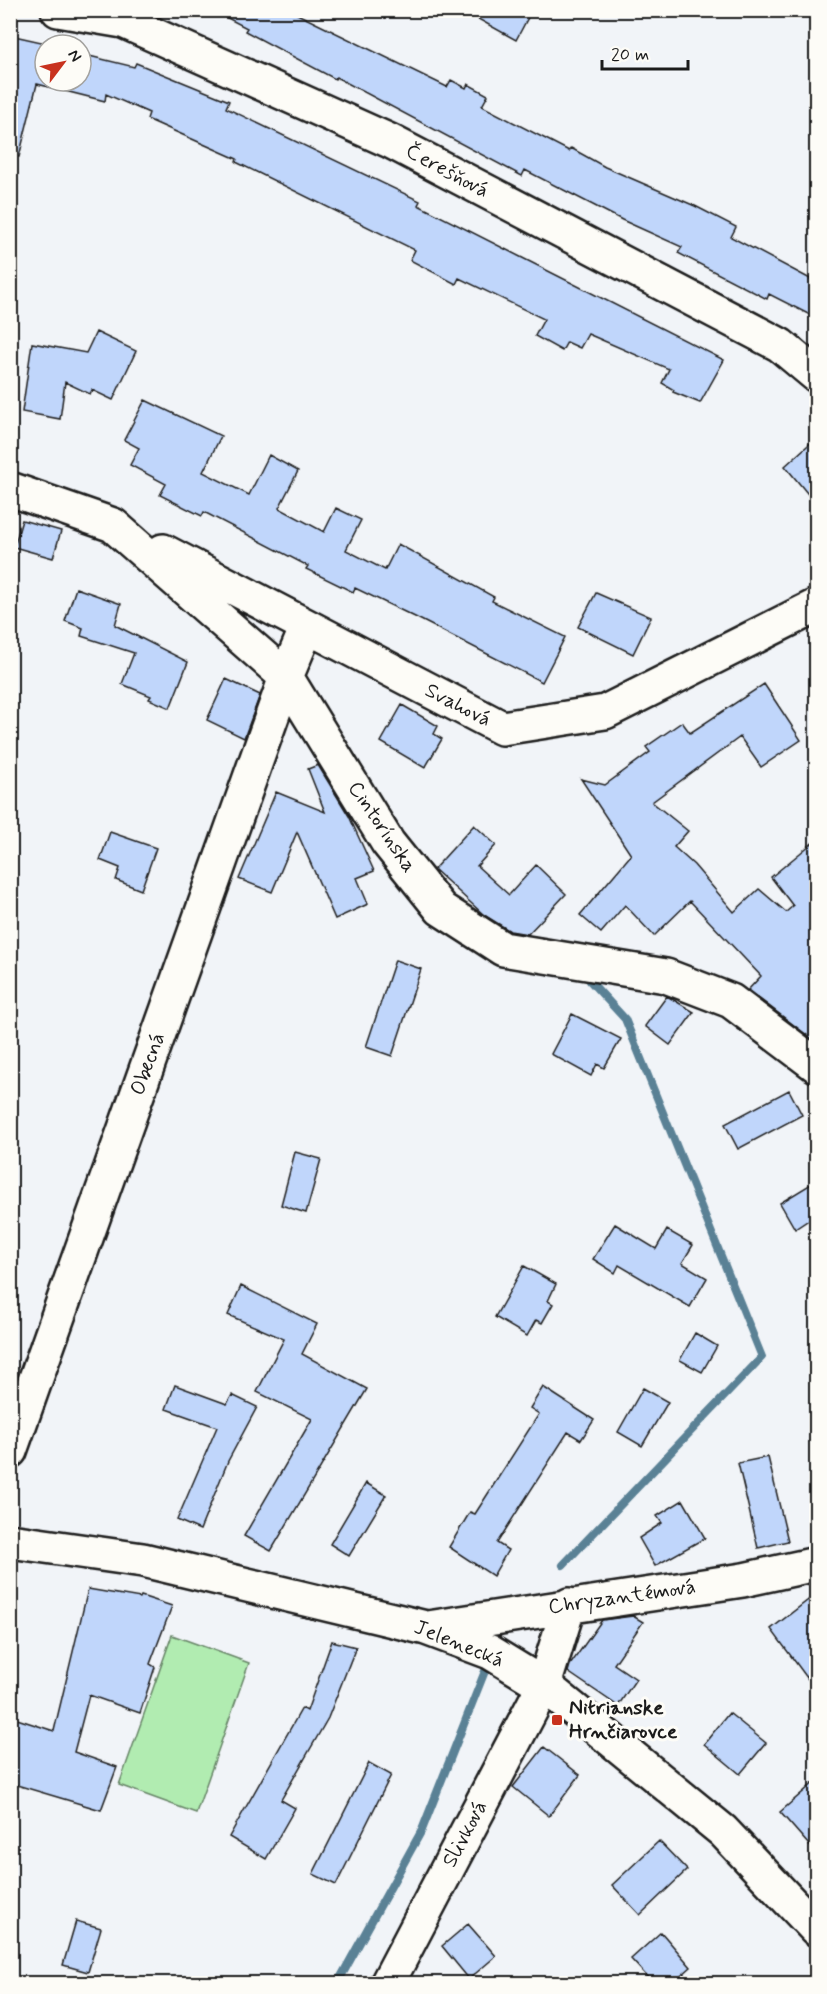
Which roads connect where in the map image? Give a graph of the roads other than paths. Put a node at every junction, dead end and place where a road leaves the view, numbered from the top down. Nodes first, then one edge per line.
1 (58, 10) edge
2 (125, 16) edge
3 (816, 375) edge
4 (10, 489) edge
5 (113, 525) junction
6 (816, 606) edge
7 (307, 627) junction
8 (286, 676) junction
9 (816, 1065) edge
10 (10, 1451) edge
11 (10, 1541) edge
12 (816, 1564) edge
13 (569, 1605) junction
14 (426, 1628) junction
15 (544, 1685) junction
16 (816, 1929) edge
17 (387, 1983) edge

1 - 2 street, Čerešňová
2 - 3 street, Čerešňová
4 - 5 street, Cintorínska
5 - 7 street, Svahová
5 - 8 street, Cintorínska
6 - 7 street, Svahová
7 - 8 street, Obecná
8 - 9 street, Cintorínska
8 - 10 street, Obecná
11 - 14 street, Jelenecká
12 - 13 street, Chryzantémová
13 - 14 street, Chryzantémová
13 - 15 street, Slivková
14 - 15 street, Jelenecká
15 - 16 street, Jelenecká
15 - 17 street, Slivková

